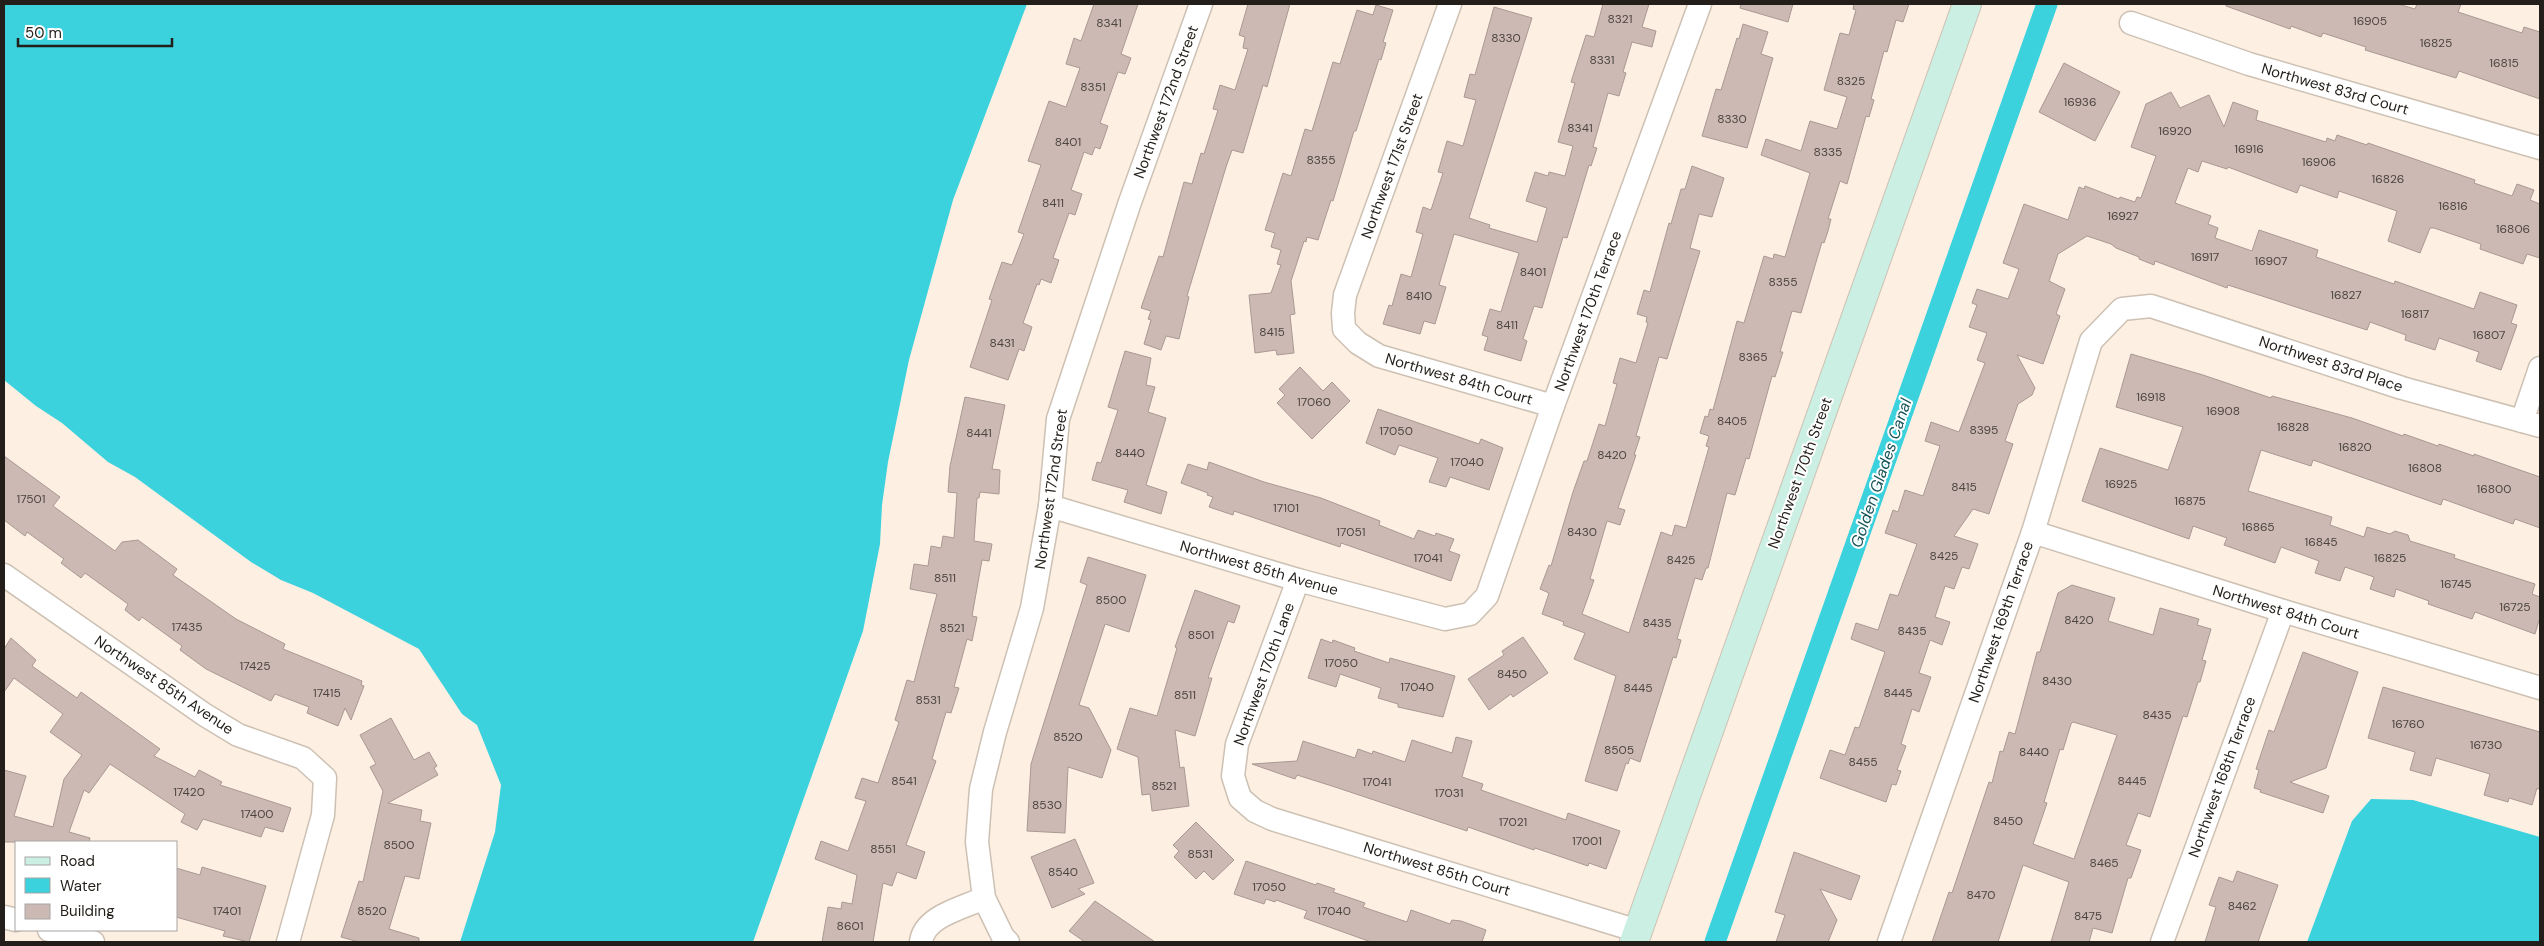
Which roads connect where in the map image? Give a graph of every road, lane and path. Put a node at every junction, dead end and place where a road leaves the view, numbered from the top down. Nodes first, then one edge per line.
1 (1201, 4) edge
2 (1450, 4) edge
3 (1700, 4) edge
4 (1967, 4) edge
5 (2131, 23) dead end
6 (2540, 148) edge
7 (2122, 309) joint
8 (1344, 329) joint
9 (2540, 368) edge
10 (1553, 406) junction
11 (2531, 423) edge
12 (1050, 506) junction
13 (2032, 532) junction
14 (4, 575) edge
15 (1298, 580) junction
16 (2283, 611) junction
17 (1470, 614) joint
18 (2540, 688) edge
19 (1240, 798) joint
20 (984, 898) junction
21 (54, 931) edge
22 (1636, 937) edge
23 (1001, 940) edge
24 (93, 942) edge
25 (288, 942) edge
26 (921, 942) edge
27 (1889, 942) edge
28 (2162, 942) edge

1 - 12 street, Northwest 172nd Street
2 - 8 street, Northwest 171st Street
3 - 10 street, Northwest 170th Terrace
4 - 22 street, Northwest 170th Street
5 - 6 street, Northwest 83rd Court
7 - 11 street, Northwest 83rd Place
7 - 13 street, Northwest 169th Terrace
8 - 10 street, Northwest 84th Court
9 - 11 street
10 - 17 street, Northwest 170th Terrace
12 - 15 street, Northwest 85th Avenue
12 - 20 street, Northwest 172nd Street
13 - 16 street, Northwest 84th Court
13 - 27 street, Northwest 169th Terrace
14 - 25 street, Northwest 85th Avenue
15 - 17 street, Northwest 85th Avenue
15 - 19 street, Northwest 170th Lane
16 - 18 street, Northwest 84th Court
16 - 28 street, Northwest 168th Terrace
19 - 22 street, Northwest 85th Court
20 - 23 street, Northwest 172nd Street
20 - 26 street
21 - 24 street

